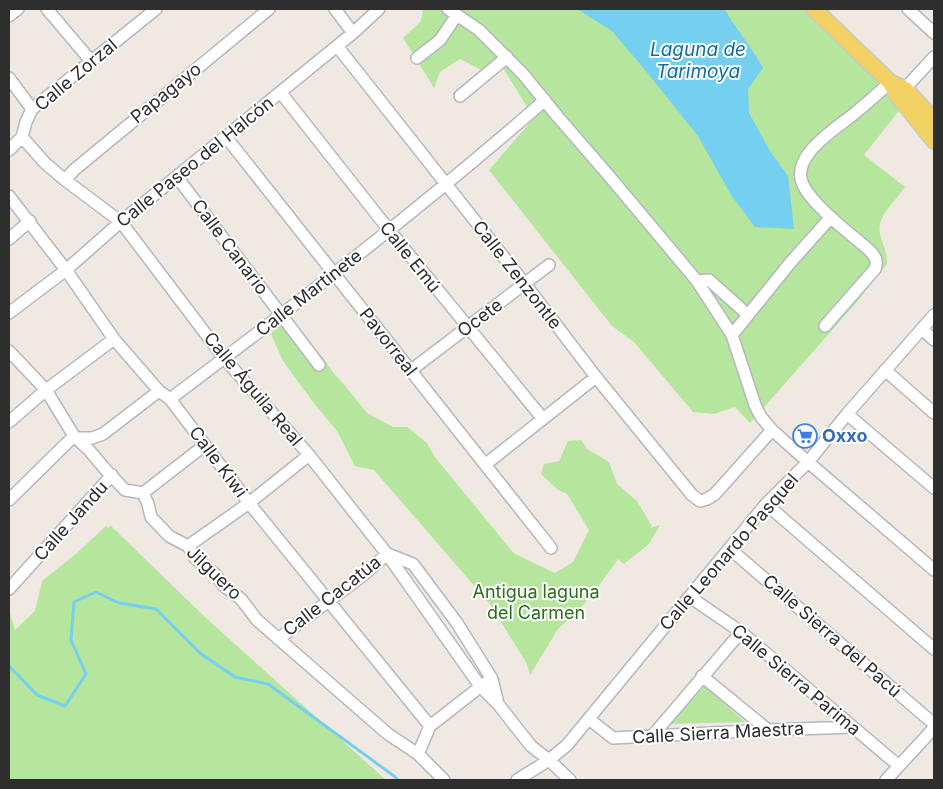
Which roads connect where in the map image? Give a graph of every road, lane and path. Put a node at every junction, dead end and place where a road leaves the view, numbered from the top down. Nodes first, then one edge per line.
1 (18, 9) edge
2 (47, 9) edge
3 (156, 9) edge
4 (269, 9) edge
5 (334, 9) edge
6 (379, 9) edge
7 (814, 9) edge
8 (908, 9) edge
9 (453, 12) edge
10 (9, 16) edge
11 (934, 33) edge
12 (352, 34) junction
13 (337, 46) junction
14 (934, 57) edge
15 (417, 58) dead end
16 (507, 58) junction
17 (91, 61) junction
18 (9, 78) edge
19 (890, 82) junction
20 (281, 93) junction
21 (901, 93) junction
22 (460, 96) dead end
23 (545, 100) junction
24 (32, 110) junction
25 (934, 120) edge
26 (22, 137) junction
27 (226, 137) junction
28 (934, 141) edge
29 (9, 150) edge
30 (177, 177) junction
31 (65, 180) junction
32 (446, 184) junction
33 (9, 196) edge
34 (831, 216) junction
35 (30, 221) junction
36 (121, 222) junction
37 (389, 230) junction
38 (9, 239) edge
39 (549, 265) dead end
40 (66, 270) junction
41 (333, 273) junction
42 (697, 281) junction
43 (525, 284) junction
44 (9, 313) edge
45 (747, 314) junction
46 (281, 315) junction
47 (934, 315) edge
48 (825, 326) dead end
49 (468, 328) junction
50 (922, 330) junction
51 (732, 335) junction
52 (114, 339) junction
53 (934, 340) edge
54 (9, 351) edge
55 (224, 358) junction
56 (319, 365) dead end
57 (885, 370) junction
58 (410, 371) junction
59 (596, 377) junction
60 (46, 390) junction
61 (159, 391) junction
62 (170, 399) junction
63 (934, 413) edge
64 (847, 414) junction
65 (542, 419) junction
66 (9, 422) edge
67 (772, 430) junction
68 (106, 431) junction
69 (75, 437) junction
70 (205, 445) junction
71 (309, 455) junction
72 (808, 462) junction
73 (486, 464) junction
74 (109, 472) junction
75 (934, 488) edge
76 (143, 494) junction
77 (9, 500) edge
78 (250, 503) junction
79 (766, 504) junction
80 (188, 546) junction
81 (551, 548) dead end
82 (730, 548) junction
83 (387, 554) junction
84 (934, 554) edge
85 (930, 566) edge
86 (9, 589) edge
87 (690, 597) junction
88 (329, 601) junction
89 (741, 632) junction
90 (278, 639) junction
91 (934, 649) edge
92 (702, 676) junction
93 (492, 679) junction
94 (480, 686) junction
95 (498, 704) junction
96 (589, 719) junction
97 (934, 724) edge
98 (430, 726) junction
99 (853, 727) junction
100 (934, 728) edge
101 (768, 730) junction
102 (653, 735) junction
103 (418, 754) junction
104 (549, 760) junction
105 (899, 766) junction
106 (444, 780) edge
107 (516, 780) edge
108 (570, 780) edge
109 (886, 780) edge

1 - 10 street
2 - 17 street
3 - 17 street, Calle Zorzal
4 - 31 street, Papagayo
5 - 12 street
6 - 12 street, Calle Paseo del Halcón
7 - 19 main road
8 - 11 street
9 - 15 street
9 - 16 street
12 - 13 street, Calle Paseo del Halcón
13 - 20 street, Calle Paseo del Halcón
13 - 32 street, Calle Zenzontle
14 - 21 street
16 - 22 street
16 - 23 street
17 - 24 street, Calle Zorzal
18 - 24 street
19 - 21 main road
19 - 34 street
20 - 27 street, Calle Paseo del Halcón
20 - 37 street, Calle Emú
21 - 25 main road
21 - 28 main road
23 - 32 street, Calle Martinete
23 - 42 street
24 - 26 street, Calle Zorzal
26 - 29 street, Calle Zorzal
26 - 31 street, Calle Águila Real
27 - 30 street, Calle Paseo del Halcón
27 - 41 street, Pavorreal
30 - 36 street, Calle Paseo del Halcón
30 - 46 street, Calle Canario
31 - 36 street, Calle Águila Real
32 - 37 street, Calle Martinete
32 - 43 street, Calle Zenzontle
33 - 35 street, Calle Kiwi
34 - 45 street
34 - 48 street
35 - 38 street
35 - 40 street, Calle Kiwi
36 - 40 street, Calle Paseo del Halcón
36 - 55 street, Calle Águila Real
37 - 41 street, Calle Martinete
37 - 49 street, Calle Emú
39 - 43 street, Ocete
40 - 44 street, Calle Paseo del Halcón
40 - 52 street, Calle Kiwi
41 - 46 street, Calle Martinete
41 - 58 street, Pavorreal
42 - 45 street
42 - 51 street
43 - 49 street, Ocete
43 - 59 street, Calle Zenzontle
45 - 51 street
46 - 55 street, Calle Martinete
46 - 56 street, Calle Canario
47 - 50 street, Calle Leonardo Pasquel
49 - 58 street, Ocete
49 - 65 street, Calle Emú
50 - 53 street
50 - 57 street, Calle Leonardo Pasquel
51 - 67 street
52 - 60 street
52 - 61 street, Calle Kiwi
54 - 60 street
55 - 62 street, Calle Martinete
55 - 71 street, Calle Águila Real
57 - 63 street
57 - 64 street, Calle Leonardo Pasquel
58 - 73 street, Pavorreal
59 - 65 street
59 - 67 street, Calle Zenzontle
60 - 66 street
60 - 69 street
61 - 62 street, Calle Kiwi
61 - 68 street
62 - 70 street, Calle Kiwi
64 - 72 street, Calle Leonardo Pasquel
64 - 75 street
65 - 73 street
67 - 72 street
68 - 69 street
68 - 74 street
69 - 74 street
69 - 77 street
70 - 76 street
70 - 78 street, Calle Kiwi
71 - 78 street
71 - 83 street, Calle Águila Real
72 - 79 street, Calle Leonardo Pasquel
72 - 85 street
73 - 81 street, Pavorreal
74 - 76 street
74 - 86 street, Calle Jandu
76 - 80 street, Jilguero
78 - 80 street
78 - 88 street, Calle Kiwi
79 - 82 street, Calle Leonardo Pasquel
79 - 91 street
80 - 90 street, Jilguero
82 - 87 street, Calle Leonardo Pasquel
82 - 97 street, Calle Sierra del Pacú
83 - 88 street, Calle Cacatúa
83 - 93 street, Calle Águila Real
83 - 94 street, Calle Águila Real
84 - 85 street
87 - 89 street, Calle Sierra Parima
87 - 96 street, Calle Leonardo Pasquel
88 - 90 street, Calle Cacatúa
88 - 98 street, Calle Kiwi
89 - 92 street
89 - 99 street, Calle Sierra Parima
90 - 103 street, Jilguero
92 - 101 street
92 - 102 street
93 - 94 street
93 - 95 street, Calle Águila Real
94 - 95 street, Calle Águila Real
94 - 98 street
95 - 104 street, Calle Águila Real
96 - 102 street, Calle Sierra Maestra
96 - 104 street, Calle Leonardo Pasquel
98 - 103 street
99 - 101 street, Calle Sierra Maestra
99 - 105 street, Calle Sierra Parima
100 - 105 street
101 - 102 street, Calle Sierra Maestra
103 - 106 street, Jilguero
104 - 107 street, Calle Leonardo Pasquel
104 - 108 street, Calle Águila Real
105 - 109 street

